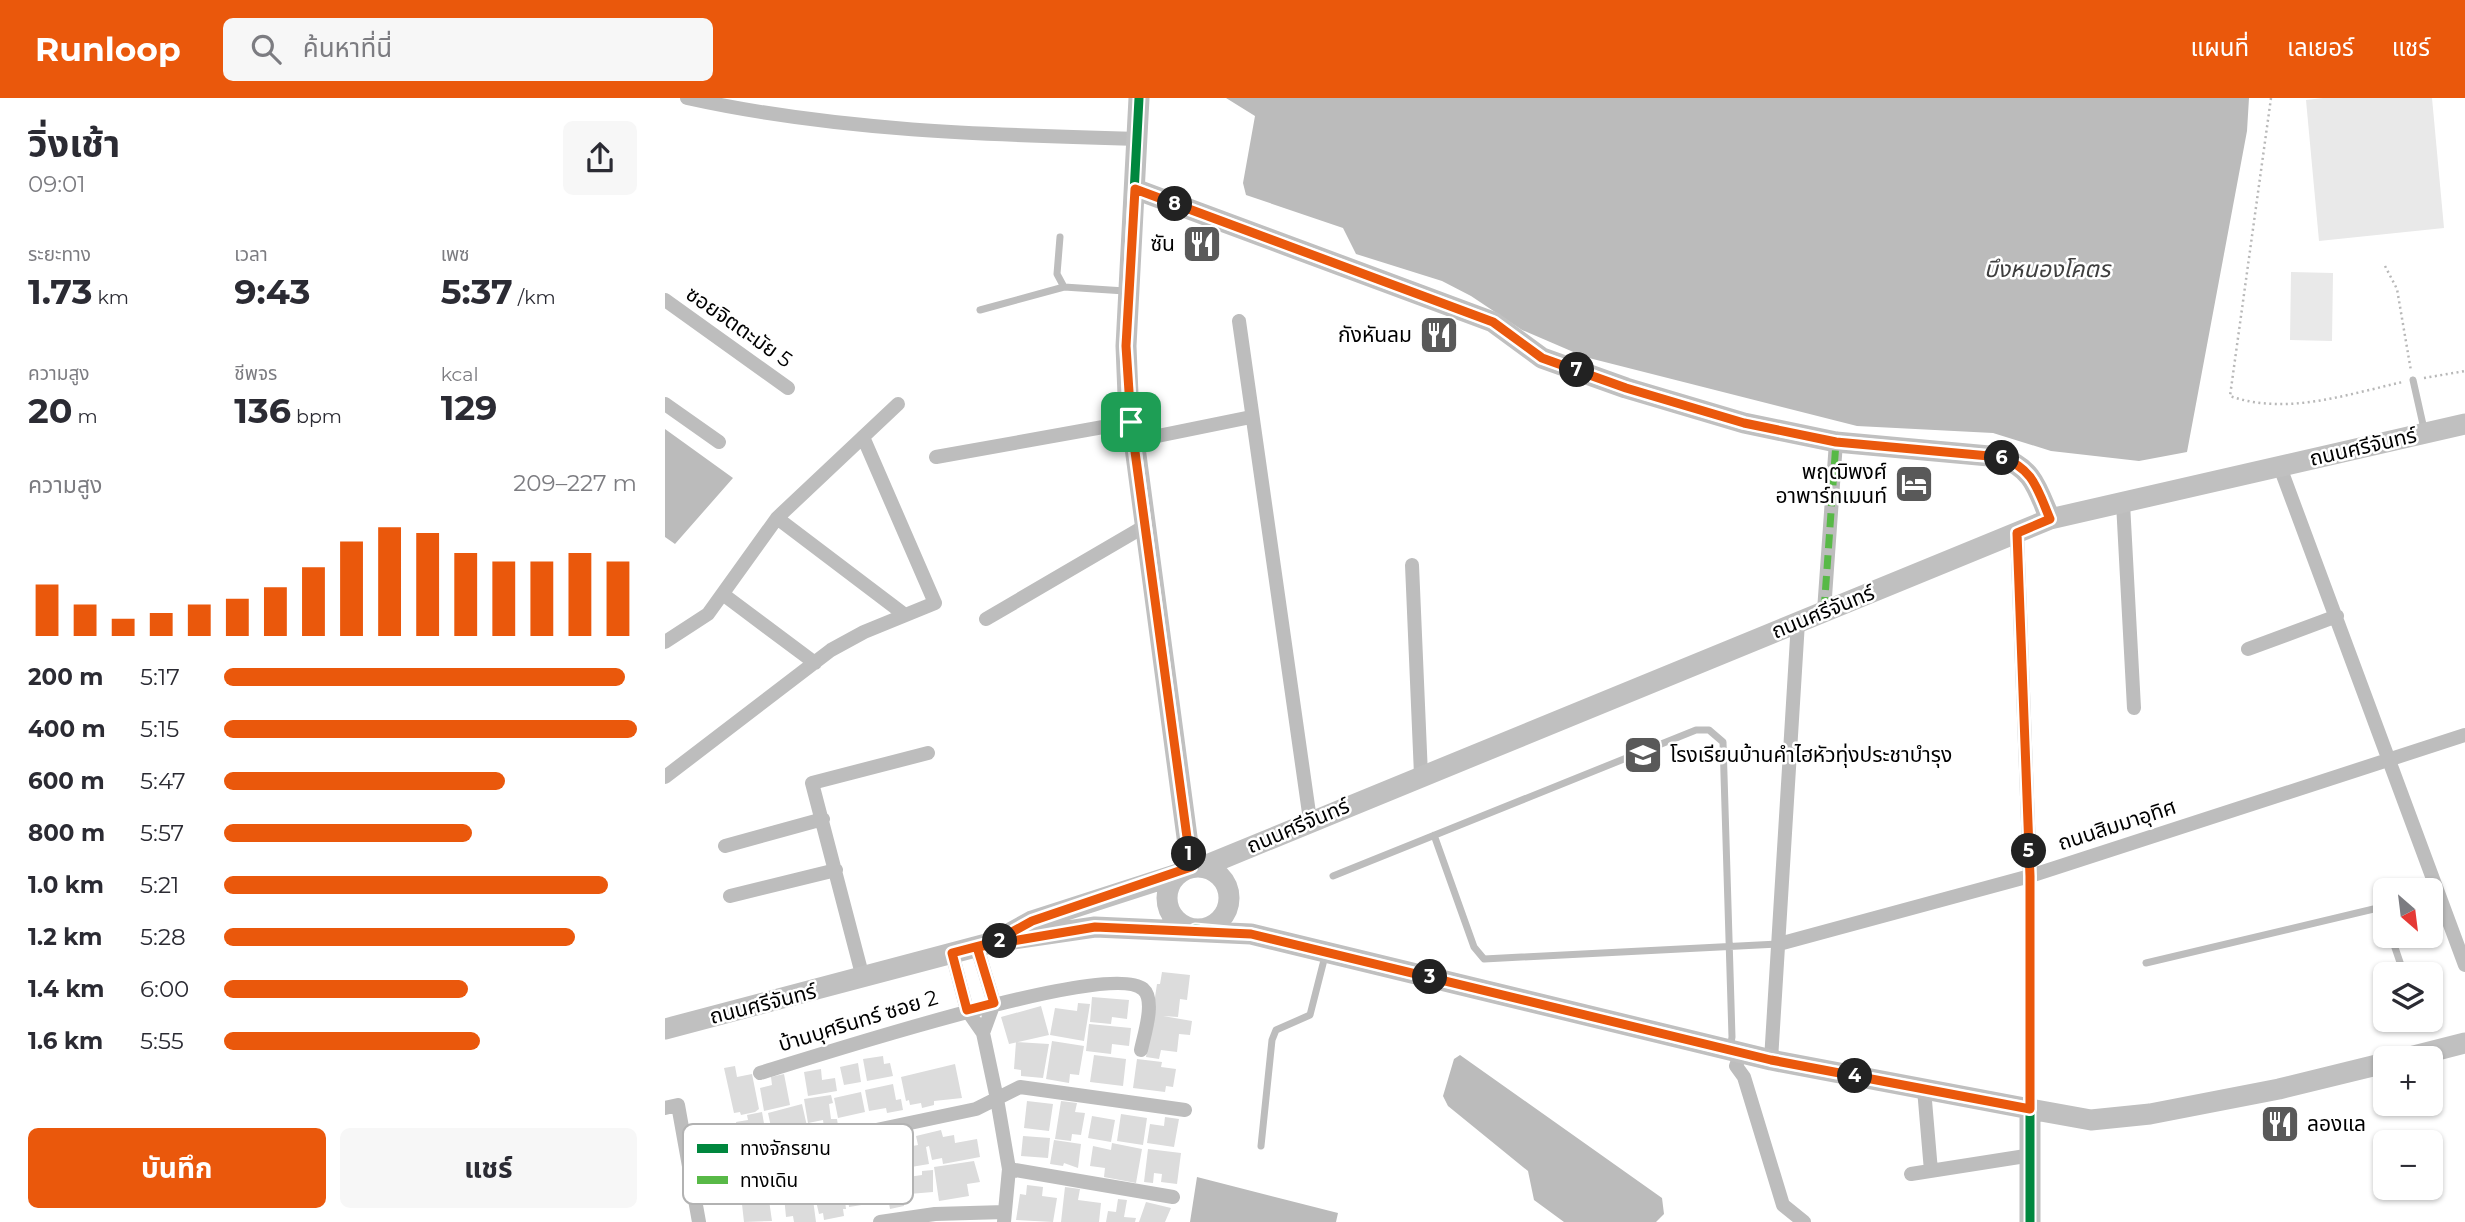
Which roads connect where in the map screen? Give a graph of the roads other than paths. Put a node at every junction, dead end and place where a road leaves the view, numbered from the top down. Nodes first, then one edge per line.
1 (688, 98) edge
2 (1139, 98) edge
3 (1139, 139) junction
4 (1135, 189) junction
5 (1060, 237) dead end
6 (1063, 287) junction
7 (1129, 291) junction
8 (665, 300) edge
9 (980, 310) dead end
10 (1239, 321) dead end
11 (2413, 380) road end
12 (788, 388) dead end
13 (665, 404) edge
14 (898, 404) dead end
15 (1251, 417) junction
16 (2465, 424) edge
17 (1132, 431) junction
18 (2424, 433) junction
19 (863, 437) junction
20 (719, 442) dead end
21 (1836, 442) junction
22 (936, 457) dead end
23 (2280, 467) junction
24 (2123, 503) junction
25 (777, 518) junction
26 (2050, 519) junction
27 (1145, 526) junction
28 (2017, 533) junction
29 (1412, 565) dead end
30 (724, 595) junction
31 (1824, 611) junction
32 (905, 615) junction
33 (2337, 616) junction
34 (986, 619) dead end
35 (1798, 622) junction
36 (665, 642) edge
37 (2248, 649) dead end
38 (815, 663) junction
39 (2134, 708) dead end
40 (2465, 735) edge
41 (928, 753) dead end
42 (2389, 760) junction
43 (1421, 775) junction
44 (665, 777) edge
45 (823, 820) junction
46 (1310, 820) junction
47 (1434, 835) junction
48 (726, 846) dead end
49 (1245, 848) junction
50 (1190, 869) junction
51 (836, 870) junction
52 (1333, 876) dead end
53 (2030, 876) junction
54 (1224, 880) junction
55 (730, 896) dead end
56 (1229, 904) junction
57 (2373, 909) edge
58 (1195, 929) junction
59 (1251, 934) junction
60 (2460, 937) edge
61 (986, 944) junction
62 (1779, 944) junction
63 (1728, 948) junction
64 (1327, 952) junction
65 (952, 953) junction
66 (2146, 963) dead end
67 (2465, 965) edge
68 (863, 978) junction
69 (994, 1003) junction
70 (967, 1010) junction
71 (665, 1029) edge
72 (983, 1033) junction
73 (2465, 1043) edge
74 (2443, 1049) edge
75 (1141, 1050) dead end
76 (1736, 1051) junction
77 (1771, 1060) junction
78 (2373, 1066) edge
79 (760, 1073) dead end
80 (1924, 1089) junction
81 (997, 1099) junction
82 (665, 1108) edge
83 (2030, 1109) junction
84 (1185, 1110) dead end
85 (905, 1124) edge
86 (683, 1133) edge
87 (1261, 1146) dead end
88 (2032, 1155) junction
89 (1009, 1169) junction
90 (1931, 1171) junction
91 (1911, 1174) dead end
92 (1173, 1197) dead end
93 (696, 1204) edge
94 (1005, 1217) edge
95 (699, 1222) edge
96 (880, 1222) edge
97 (1804, 1222) edge
98 (2030, 1222) edge

1 - 3 street
2 - 3 street
3 - 4 street
4 - 7 street
4 - 21 street
5 - 6 lane
6 - 7 lane
6 - 9 lane
7 - 17 street
8 - 12 street, ซอยจิตตะมัย 5
10 - 15 street
11 - 18 lane
13 - 20 street
14 - 19 street
15 - 17 street
15 - 46 street
16 - 18 street, ถนนศรีจันทร์
17 - 22 street
17 - 27 street
18 - 23 street, ถนนศรีจันทร์
19 - 25 street
19 - 32 street
21 - 26 street
21 - 31 street
23 - 24 street, ถนนศรีจันทร์
23 - 33 street
24 - 26 street, ถนนศรีจันทร์
24 - 39 street
25 - 30 street
25 - 32 street
26 - 28 street, ถนนศรีจันทร์
27 - 34 street
27 - 50 street
28 - 31 street, ถนนศรีจันทร์
28 - 53 street
29 - 43 street
30 - 36 street
30 - 38 street
31 - 35 street, ถนนศรีจันทร์
32 - 38 street
33 - 37 street
33 - 42 street
35 - 43 street, ถนนศรีจันทร์
35 - 62 street
38 - 44 street
40 - 42 street, ถนนสิมมาอุทิศ
41 - 45 street
42 - 53 street, ถนนสิมมาอุทิศ
42 - 60 street
43 - 46 street, ถนนศรีจันทร์
45 - 48 street
45 - 51 street
46 - 49 street, ถนนศรีจันทร์
47 - 52 lane
47 - 63 lane
47 - 63 lane
49 - 50 street, ถนนศรีจันทร์
49 - 54 street
50 - 54 street
50 - 58 street
50 - 61 street, ถนนศรีจันทร์
51 - 55 street
51 - 68 street
53 - 62 street, ถนนสิมมาอุทิศ
53 - 83 street
54 - 56 street
56 - 58 street
56 - 59 street
57 - 66 lane
58 - 59 street
58 - 61 street
59 - 64 street
60 - 67 street
61 - 65 street, ถนนศรีจันทร์
61 - 69 street
62 - 63 lane
62 - 77 street
63 - 76 lane
64 - 76 street
64 - 87 lane
65 - 68 street, ถนนศรีจันทร์
65 - 70 street
68 - 71 street, ถนนศรีจันทร์
69 - 70 street, บ้านบุศรินทร์ ซอย 2
69 - 72 street
69 - 75 street, บ้านบุศรินทร์ ซอย 2
70 - 72 street
70 - 79 street, บ้านบุศรินทร์ ซอย 2
72 - 81 street
73 - 74 street
76 - 77 street
76 - 97 street
77 - 80 street
78 - 83 street
80 - 83 street
80 - 90 street
81 - 84 street
81 - 85 street
81 - 89 street
82 - 86 street
83 - 88 street
88 - 90 street
88 - 98 street
89 - 92 street
89 - 94 street
90 - 91 street
93 - 95 street
94 - 96 street

